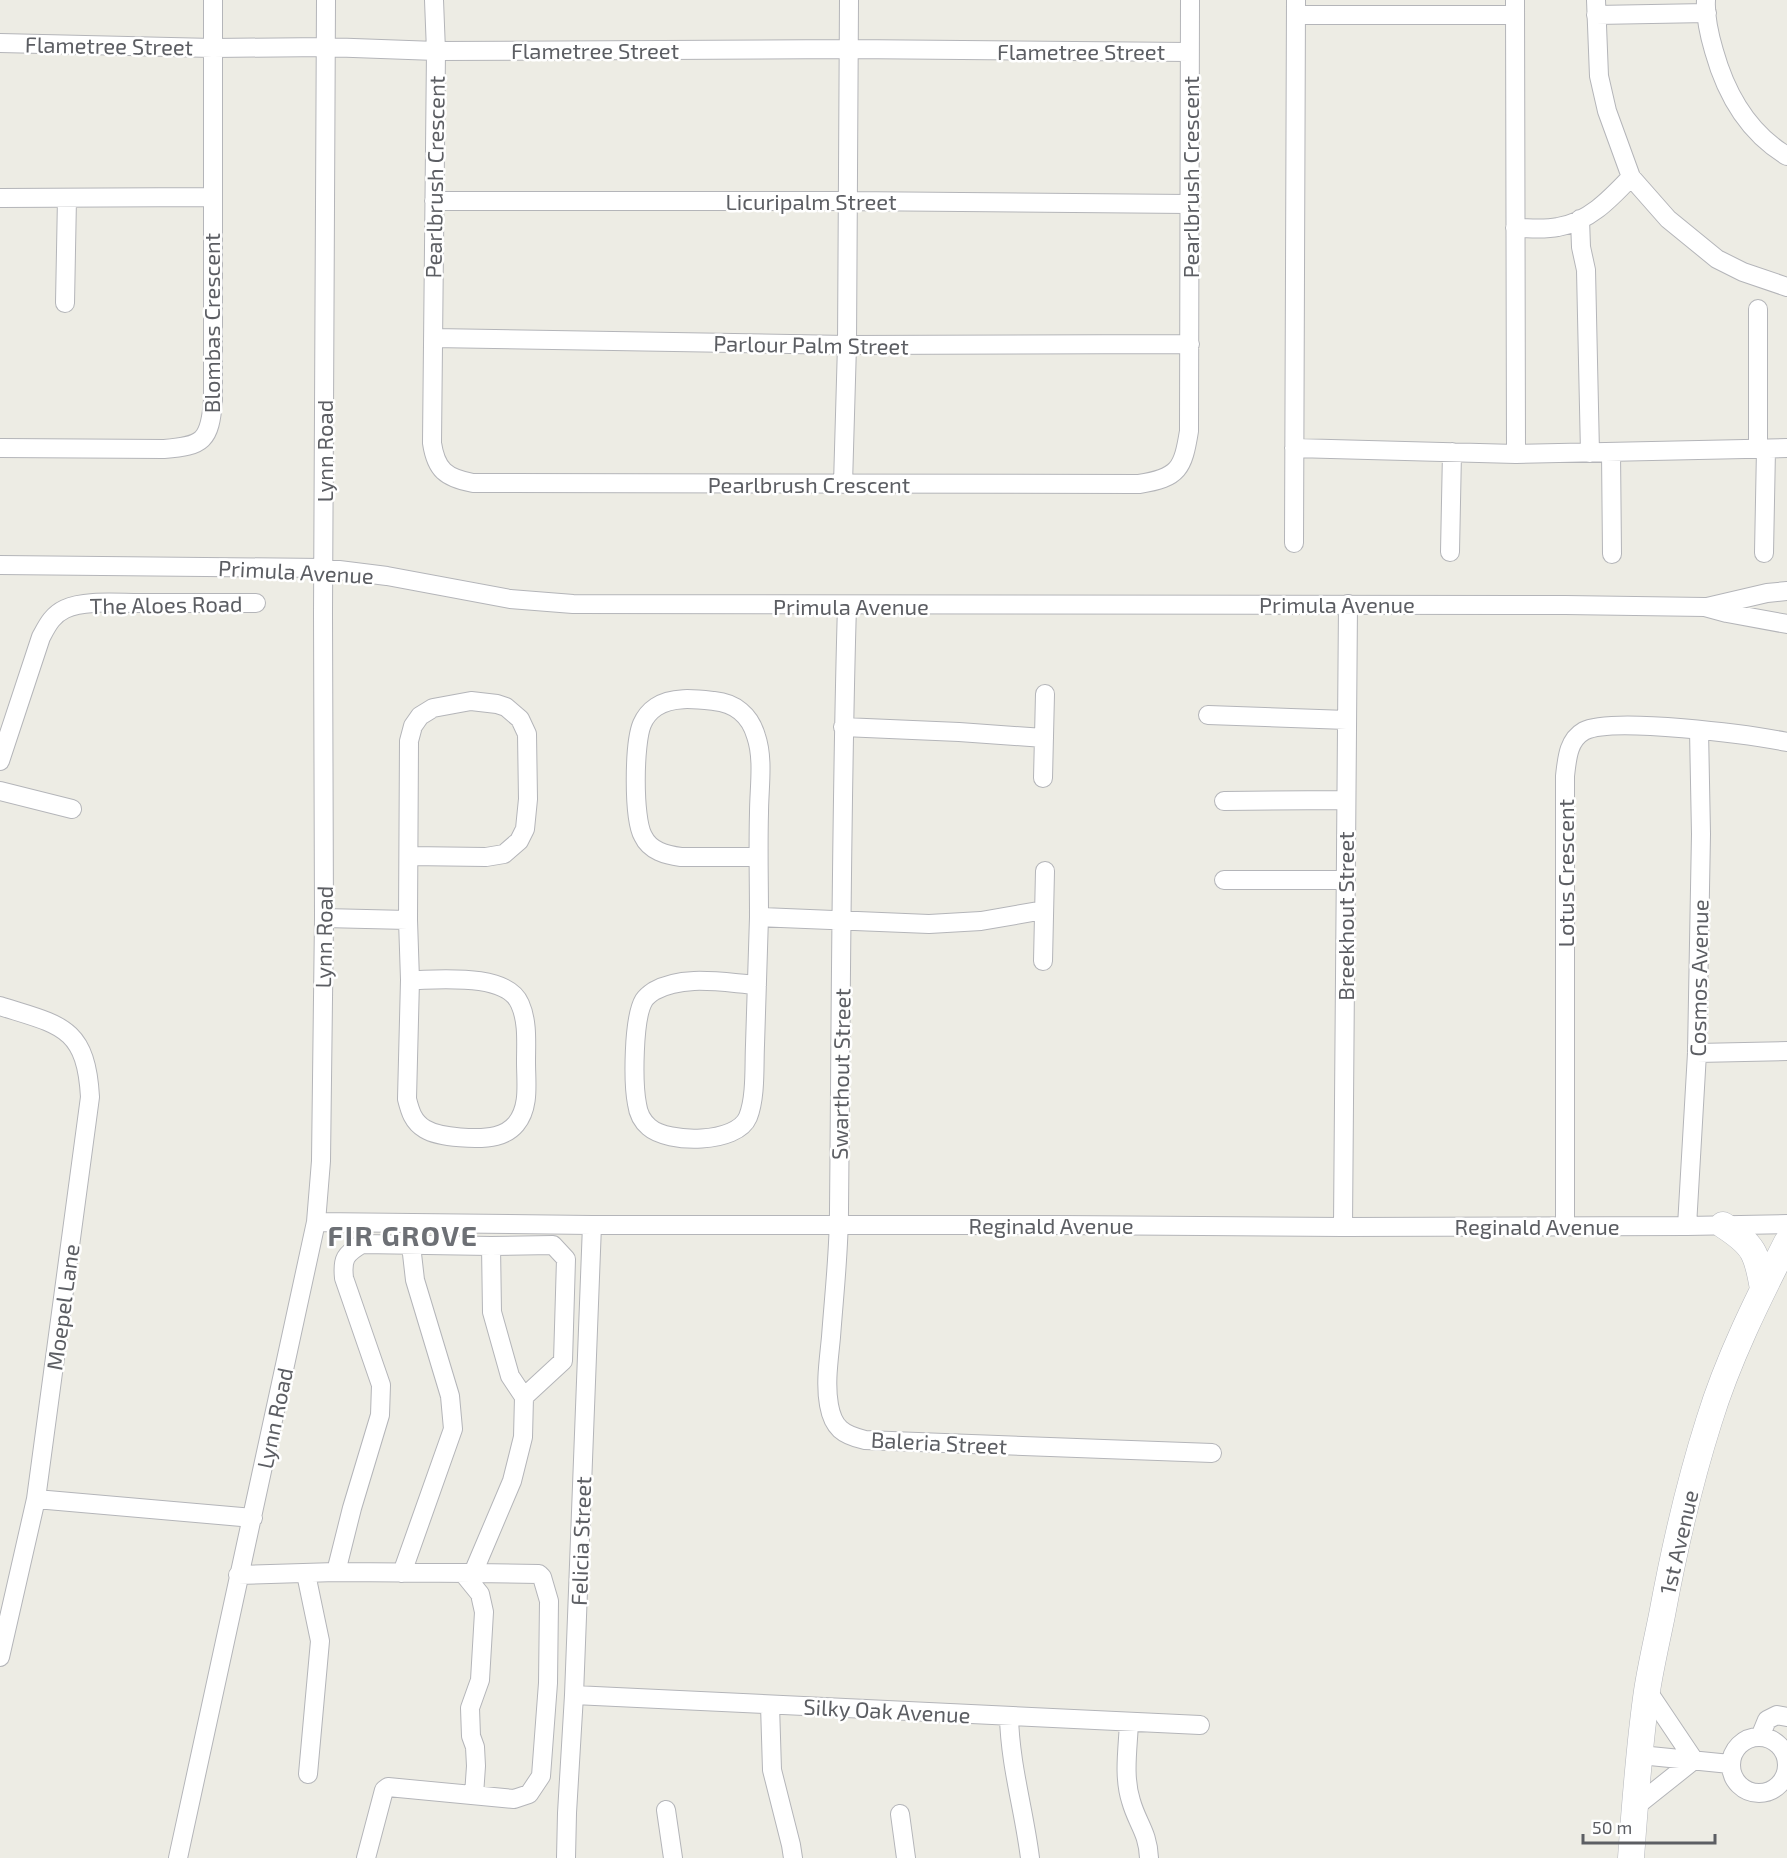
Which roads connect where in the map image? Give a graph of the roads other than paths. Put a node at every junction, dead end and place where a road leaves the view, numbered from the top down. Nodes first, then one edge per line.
1 (213, 0) edge
2 (326, 0) edge
3 (435, 0) edge
4 (849, 0) edge
5 (1190, 0) edge
6 (1596, 7) edge
7 (1706, 7) edge
8 (1296, 8) edge
9 (1515, 8) edge
10 (0, 43) edge
11 (326, 47) junction
12 (213, 48) junction
13 (850, 49) junction
14 (436, 51) junction
15 (1190, 52) junction
16 (1787, 156) edge
17 (1631, 177) junction
18 (212, 197) junction
19 (0, 198) edge
20 (67, 198) junction
21 (434, 201) junction
22 (848, 201) junction
23 (1189, 204) junction
24 (1580, 219) junction
25 (1515, 228) junction
26 (1787, 287) edge
27 (65, 303) dead end
28 (1758, 309) dead end
29 (432, 338) junction
30 (1190, 344) junction
31 (847, 345) junction
32 (0, 448) edge
33 (1294, 448) junction
34 (1787, 448) edge
35 (1762, 449) junction
36 (1452, 452) junction
37 (1611, 452) junction
38 (1590, 453) junction
39 (1516, 454) junction
40 (843, 484) junction
41 (1294, 543) dead end
42 (1450, 552) dead end
43 (1764, 553) dead end
44 (1612, 554) dead end
45 (0, 565) edge
46 (323, 568) junction
47 (1787, 591) edge
48 (256, 603) dead end
49 (1348, 604) junction
50 (847, 606) junction
51 (1705, 607) junction
52 (1787, 624) edge
53 (1045, 694) dead end
54 (1208, 715) dead end
55 (1347, 720) junction
56 (843, 728) junction
57 (1699, 730) junction
58 (1044, 738) junction
59 (1787, 742) edge
60 (0, 760) edge
61 (1043, 778) dead end
62 (0, 791) edge
63 (1346, 800) junction
64 (1224, 801) dead end
65 (72, 808) dead end
66 (409, 856) junction
67 (758, 857) junction
68 (1045, 871) dead end
69 (1224, 880) dead end
70 (1346, 880) junction
71 (1044, 910) junction
72 (759, 917) junction
73 (324, 918) junction
74 (408, 920) junction
75 (842, 921) junction
76 (1044, 961) dead end
77 (410, 980) junction
78 (757, 985) junction
79 (0, 1006) edge
80 (1787, 1051) edge
81 (1697, 1053) junction
82 (316, 1222) junction
83 (1787, 1224) edge
84 (592, 1225) junction
85 (1565, 1225) junction
86 (1723, 1225) junction
87 (839, 1226) junction
88 (1687, 1226) junction
89 (1343, 1227) junction
90 (1787, 1242) edge
91 (411, 1245) junction
92 (491, 1246) junction
93 (1763, 1289) junction
94 (524, 1397) junction
95 (1212, 1453) dead end
96 (36, 1499) junction
97 (252, 1518) junction
98 (336, 1572) junction
99 (402, 1572) junction
100 (468, 1573) junction
101 (306, 1574) junction
102 (238, 1575) junction
103 (0, 1657) edge
104 (1647, 1690) junction
105 (574, 1695) junction
106 (770, 1705) junction
107 (1009, 1716) junction
108 (1787, 1717) edge
109 (1129, 1722) junction
110 (1200, 1725) dead end
111 (1760, 1737) junction
112 (1640, 1755) junction
113 (1694, 1760) junction
114 (1730, 1764) junction
115 (308, 1773) dead end
116 (474, 1795) junction
117 (1635, 1807) junction
118 (666, 1810) dead end
119 (900, 1814) dead end
120 (178, 1858) edge
121 (366, 1858) edge
122 (566, 1858) edge
123 (673, 1858) edge
124 (793, 1858) edge
125 (906, 1858) edge
126 (1030, 1858) edge
127 (1149, 1858) edge
128 (1631, 1858) edge

1 - 12 street, Blombas Crescent
2 - 11 street, Lynn Road
3 - 14 street, Pearlbrush Crescent
4 - 13 street
5 - 15 street, Pearlbrush Crescent
6 - 7 street
6 - 17 street
7 - 16 street
8 - 9 street
8 - 33 street
9 - 25 street
10 - 12 street, Flametree Street
11 - 12 street, Flametree Street
11 - 14 street, Flametree Street
11 - 46 street, Lynn Road
12 - 18 street, Blombas Crescent
13 - 14 street, Flametree Street
13 - 15 street, Flametree Street
13 - 22 street
14 - 21 street, Pearlbrush Crescent
15 - 23 street, Pearlbrush Crescent
17 - 24 street
17 - 26 street
18 - 20 street
18 - 32 street, Blombas Crescent
19 - 20 street
20 - 27 street
21 - 22 street, Licuripalm Street
21 - 29 street, Pearlbrush Crescent
22 - 23 street, Licuripalm Street
22 - 31 street
23 - 30 street, Pearlbrush Crescent
24 - 25 street
24 - 38 street
25 - 39 street
28 - 35 street
29 - 31 street, Parlour Palm Street
29 - 40 street, Pearlbrush Crescent
30 - 31 street, Parlour Palm Street
30 - 40 street, Pearlbrush Crescent
31 - 40 street
33 - 36 street
33 - 41 street
34 - 35 street
35 - 37 street
35 - 43 street
36 - 39 street
36 - 42 street
37 - 38 street
37 - 44 street
38 - 39 street
45 - 46 street, Primula Avenue
46 - 50 street, Primula Avenue
46 - 73 street, Lynn Road
47 - 51 street, Primula Avenue
48 - 60 street, The Aloes Road
49 - 50 street, Primula Avenue
49 - 51 street, Primula Avenue
49 - 55 street, Breekhout Street
50 - 56 street, Swarthout Street
51 - 52 street, Primula Avenue
53 - 58 street
54 - 55 street
55 - 63 street, Breekhout Street
56 - 58 street
56 - 75 street, Swarthout Street
57 - 59 street, Lotus Crescent
57 - 81 street, Cosmos Avenue
57 - 85 street, Lotus Crescent
58 - 61 street
62 - 65 street
63 - 64 street
63 - 70 street, Breekhout Street
66 - 66 street
66 - 74 street
67 - 67 street
67 - 72 street
68 - 71 street
69 - 70 street
70 - 89 street, Breekhout Street
71 - 75 street
71 - 76 street
72 - 75 street
72 - 78 street
73 - 74 street
73 - 82 street, Lynn Road
74 - 77 street
75 - 87 street, Swarthout Street
77 - 77 street
78 - 78 street
79 - 96 street, Moepel Lane
80 - 81 street
81 - 88 street, Cosmos Avenue
82 - 84 street, Reginald Avenue
82 - 97 street, Lynn Road
83 - 86 street, Reginald Avenue
84 - 87 street, Reginald Avenue
84 - 105 street, Felicia Street
85 - 88 street, Reginald Avenue
85 - 89 street, Reginald Avenue
86 - 88 street, Reginald Avenue
86 - 93 street
87 - 89 street, Reginald Avenue
87 - 95 street, Baleria Street
90 - 93 street, 1st Avenue
91 - 92 street
91 - 98 street
91 - 99 street
92 - 94 street
92 - 94 street
93 - 104 street, 1st Avenue
94 - 100 street
96 - 97 street
96 - 103 street, Moepel Lane
97 - 102 street, Lynn Road
98 - 99 street
98 - 101 street
99 - 100 street
100 - 116 street
100 - 116 street
101 - 102 street
101 - 115 street
102 - 120 street, Lynn Road
104 - 112 street, 1st Avenue
104 - 113 street
105 - 106 street, Silky Oak Avenue
105 - 122 street, Felicia Street
106 - 107 street, Silky Oak Avenue
106 - 124 street
107 - 109 street, Silky Oak Avenue
107 - 126 street
108 - 111 street
109 - 110 street, Silky Oak Avenue
109 - 127 street
111 - 114 street
111 - 114 street
112 - 113 street
112 - 117 street, 1st Avenue
113 - 114 street
113 - 117 street
116 - 121 street
117 - 128 street, 1st Avenue
118 - 123 street
119 - 125 street

